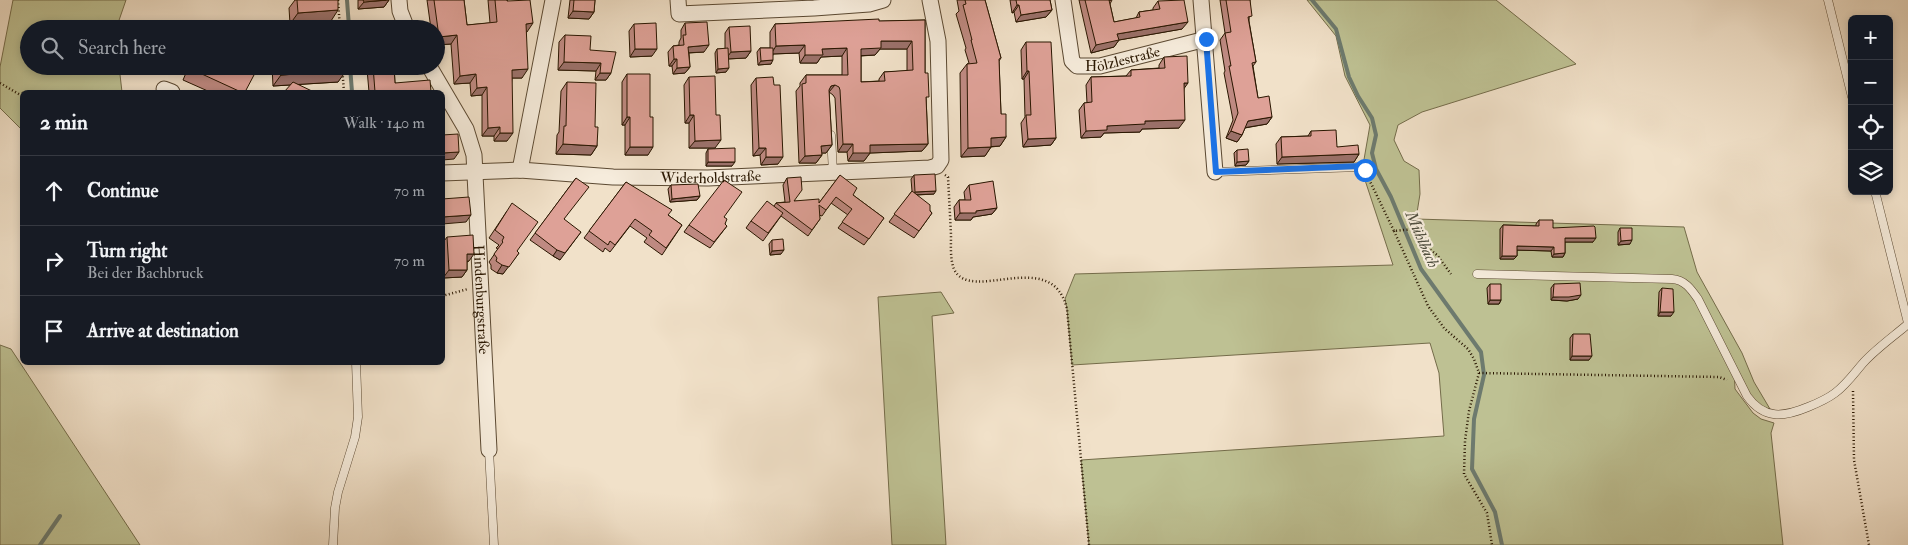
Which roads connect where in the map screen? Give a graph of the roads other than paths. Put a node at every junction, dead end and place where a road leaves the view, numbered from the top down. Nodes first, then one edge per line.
1 (399, 0) edge
2 (553, 0) edge
3 (678, 0) edge
4 (883, 0) edge
5 (930, 0) edge
6 (1063, 0) edge
7 (1201, 0) edge
8 (1828, 0) edge
9 (702, 6) edge
10 (404, 20) edge
11 (1206, 39) junction
12 (434, 75) edge
13 (1848, 81) edge
14 (443, 90) edge
15 (445, 93) edge
16 (830, 126) edge
17 (1360, 166) road end
18 (520, 170) junction
19 (476, 171) junction
20 (1216, 172) joint
21 (445, 173) edge
22 (833, 173) junction
23 (1876, 195) edge
24 (1477, 274) dead end
25 (1908, 324) edge
26 (356, 365) edge
27 (489, 450) joint
28 (333, 545) edge
29 (494, 545) edge

1 - 10 street
2 - 18 street
3 - 9 street
4 - 9 street
5 - 22 street, Widerholdstraße
6 - 11 street, Hölzlestraße
7 - 11 street
8 - 13 lane
11 - 20 street
12 - 14 street, Hindenburgstraße
15 - 19 street, Hindenburgstraße
16 - 22 lane
17 - 20 lane
18 - 19 street, Widerholdstraße
18 - 22 street, Widerholdstraße
19 - 21 street, Widerholdstraße
19 - 27 street, Hindenburgstraße
23 - 25 lane
24 - 25 lane
26 - 28 lane
27 - 29 lane, Hindenburgstraße

